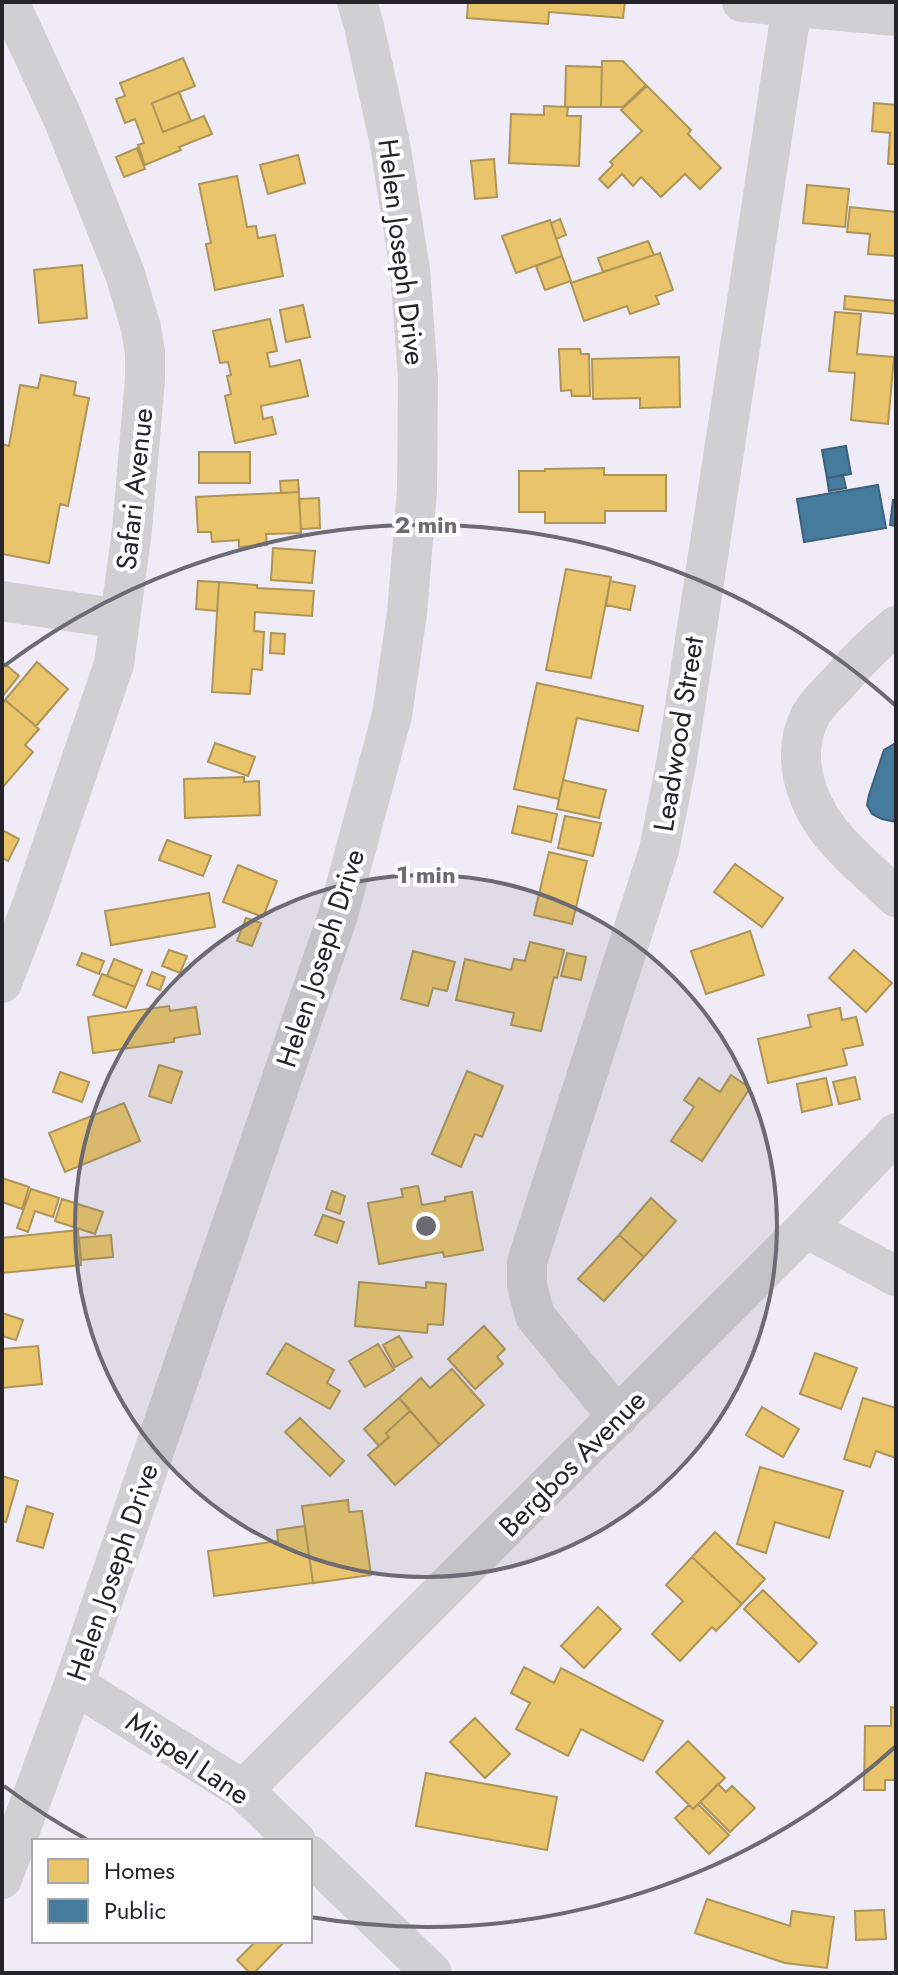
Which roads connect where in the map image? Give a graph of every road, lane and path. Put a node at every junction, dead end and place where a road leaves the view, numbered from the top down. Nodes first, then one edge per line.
1 (9, 2) edge
2 (357, 2) edge
3 (742, 2) edge
4 (792, 6) junction
5 (896, 16) edge
6 (2, 601) edge
7 (120, 619) junction
8 (896, 626) edge
9 (896, 897) edge
10 (2, 983) edge
11 (896, 1133) edge
12 (806, 1228) junction
13 (896, 1276) edge
14 (618, 1417) junction
15 (74, 1684) junction
16 (243, 1790) junction
17 (294, 1839) edge
18 (312, 1857) edge
19 (2, 1879) edge
20 (432, 1973) edge

1 - 7 street, Safari Avenue
2 - 15 street, Helen Joseph Drive
3 - 4 street
4 - 5 street
4 - 14 street, Leadwood Street
6 - 7 street
7 - 10 street, Safari Avenue
8 - 9 street
11 - 12 street, Bergbos Avenue
12 - 13 street
12 - 14 street, Bergbos Avenue
14 - 16 street, Bergbos Avenue
15 - 16 street, Mispel Lane
15 - 19 street, Helen Joseph Drive
16 - 17 street, Mispel Lane
18 - 20 street

